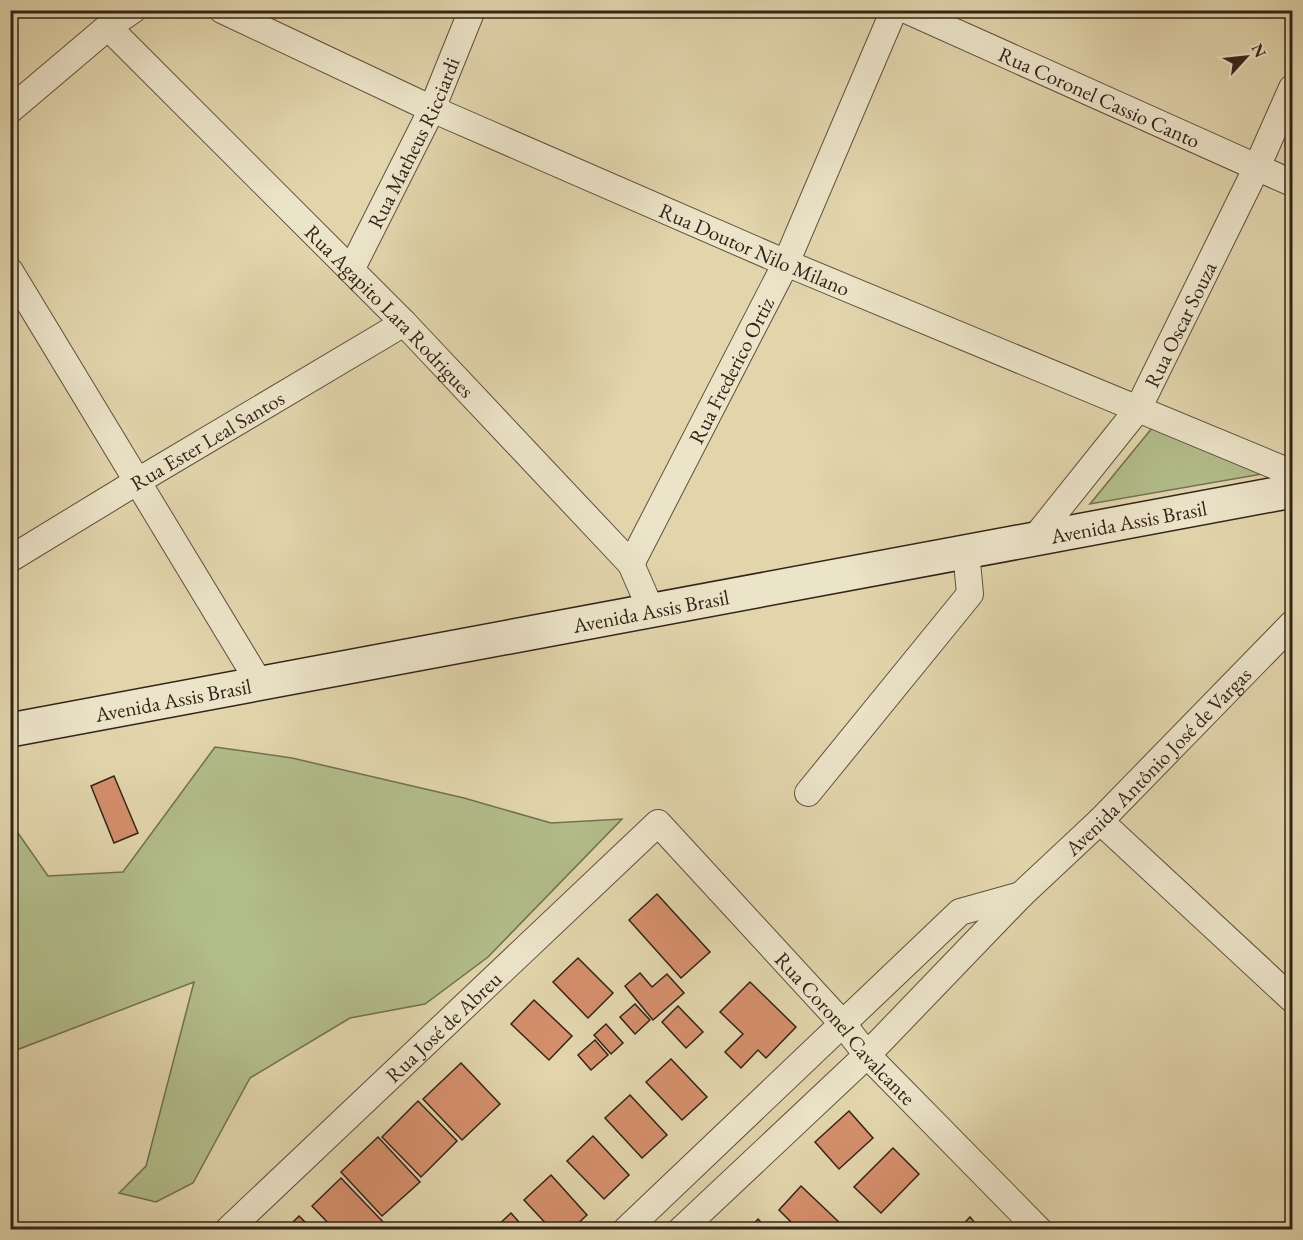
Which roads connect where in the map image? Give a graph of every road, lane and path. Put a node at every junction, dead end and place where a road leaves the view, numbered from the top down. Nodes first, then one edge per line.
1 (133, 10) edge
2 (222, 10) edge
3 (472, 10) edge
4 (894, 10) edge
5 (906, 10) edge
6 (108, 27) junction
7 (1293, 88) edge
8 (432, 109) junction
9 (10, 110) edge
10 (1257, 167) junction
11 (1293, 183) edge
12 (786, 263) junction
13 (351, 270) junction
14 (10, 271) edge
15 (404, 323) junction
16 (1138, 409) junction
17 (1293, 473) edge
18 (138, 481) junction
19 (1293, 490) edge
20 (1034, 539) junction
21 (966, 552) junction
22 (10, 559) edge
23 (631, 564) junction
24 (651, 610) junction
25 (1293, 624) edge
26 (260, 684) junction
27 (10, 730) edge
28 (808, 793) dead end
29 (1101, 821) junction
30 (658, 823) joint
31 (1021, 895) junction
32 (917, 954) junction
33 (941, 978) junction
34 (1293, 999) edge
35 (843, 1024) junction
36 (867, 1055) junction
37 (228, 1230) edge
38 (626, 1230) edge
39 (681, 1230) edge
40 (1039, 1230) edge

1 - 6 street
2 - 8 street, Rua Doutor Nilo Milano
3 - 8 street, Rua Matheus Ricciardi
4 - 12 street, Rua Frederico Ortiz
5 - 10 street, Rua Coronel Cassio Canto
6 - 9 street
6 - 13 street, Rua Agapito Lara Rodrigues
7 - 10 street, Rua Oscar Souza
8 - 12 street, Rua Doutor Nilo Milano
8 - 13 street, Rua Matheus Ricciardi
10 - 11 street, Rua Coronel Cassio Canto
10 - 16 street, Rua Oscar Souza
12 - 16 street, Rua Doutor Nilo Milano
12 - 23 street, Rua Frederico Ortiz
13 - 15 street, Rua Agapito Lara Rodrigues
14 - 18 street
15 - 18 street, Rua Ester Leal Santos
15 - 23 street, Rua Agapito Lara Rodrigues
16 - 17 street, Rua Doutor Nilo Milano
16 - 20 street, Rua Oscar Souza
18 - 22 street, Rua Ester Leal Santos
18 - 26 street
19 - 20 main road, Avenida Assis Brasil
20 - 21 main road, Avenida Assis Brasil
21 - 24 main road, Avenida Assis Brasil
21 - 28 street
23 - 24 street, Rua Agapito Lara Rodrigues
24 - 26 main road, Avenida Assis Brasil
25 - 29 street, Avenida Antônio José de Vargas
26 - 27 main road, Avenida Assis Brasil
29 - 31 street, Avenida Antônio José de Vargas
29 - 34 street
30 - 35 street, Rua Coronel Cavalcante
30 - 37 street, Rua José de Abreu
31 - 32 street, Avenida Antônio José de Vargas
31 - 33 street, Avenida Antônio José de Vargas
32 - 33 street
32 - 35 street, Avenida Antônio José de Vargas
33 - 36 street, Avenida Antônio José de Vargas
35 - 36 street, Rua Coronel Cavalcante
35 - 38 street, Avenida Antônio José de Vargas
36 - 39 street, Avenida Antônio José de Vargas
36 - 40 street, Rua Coronel Cavalcante

